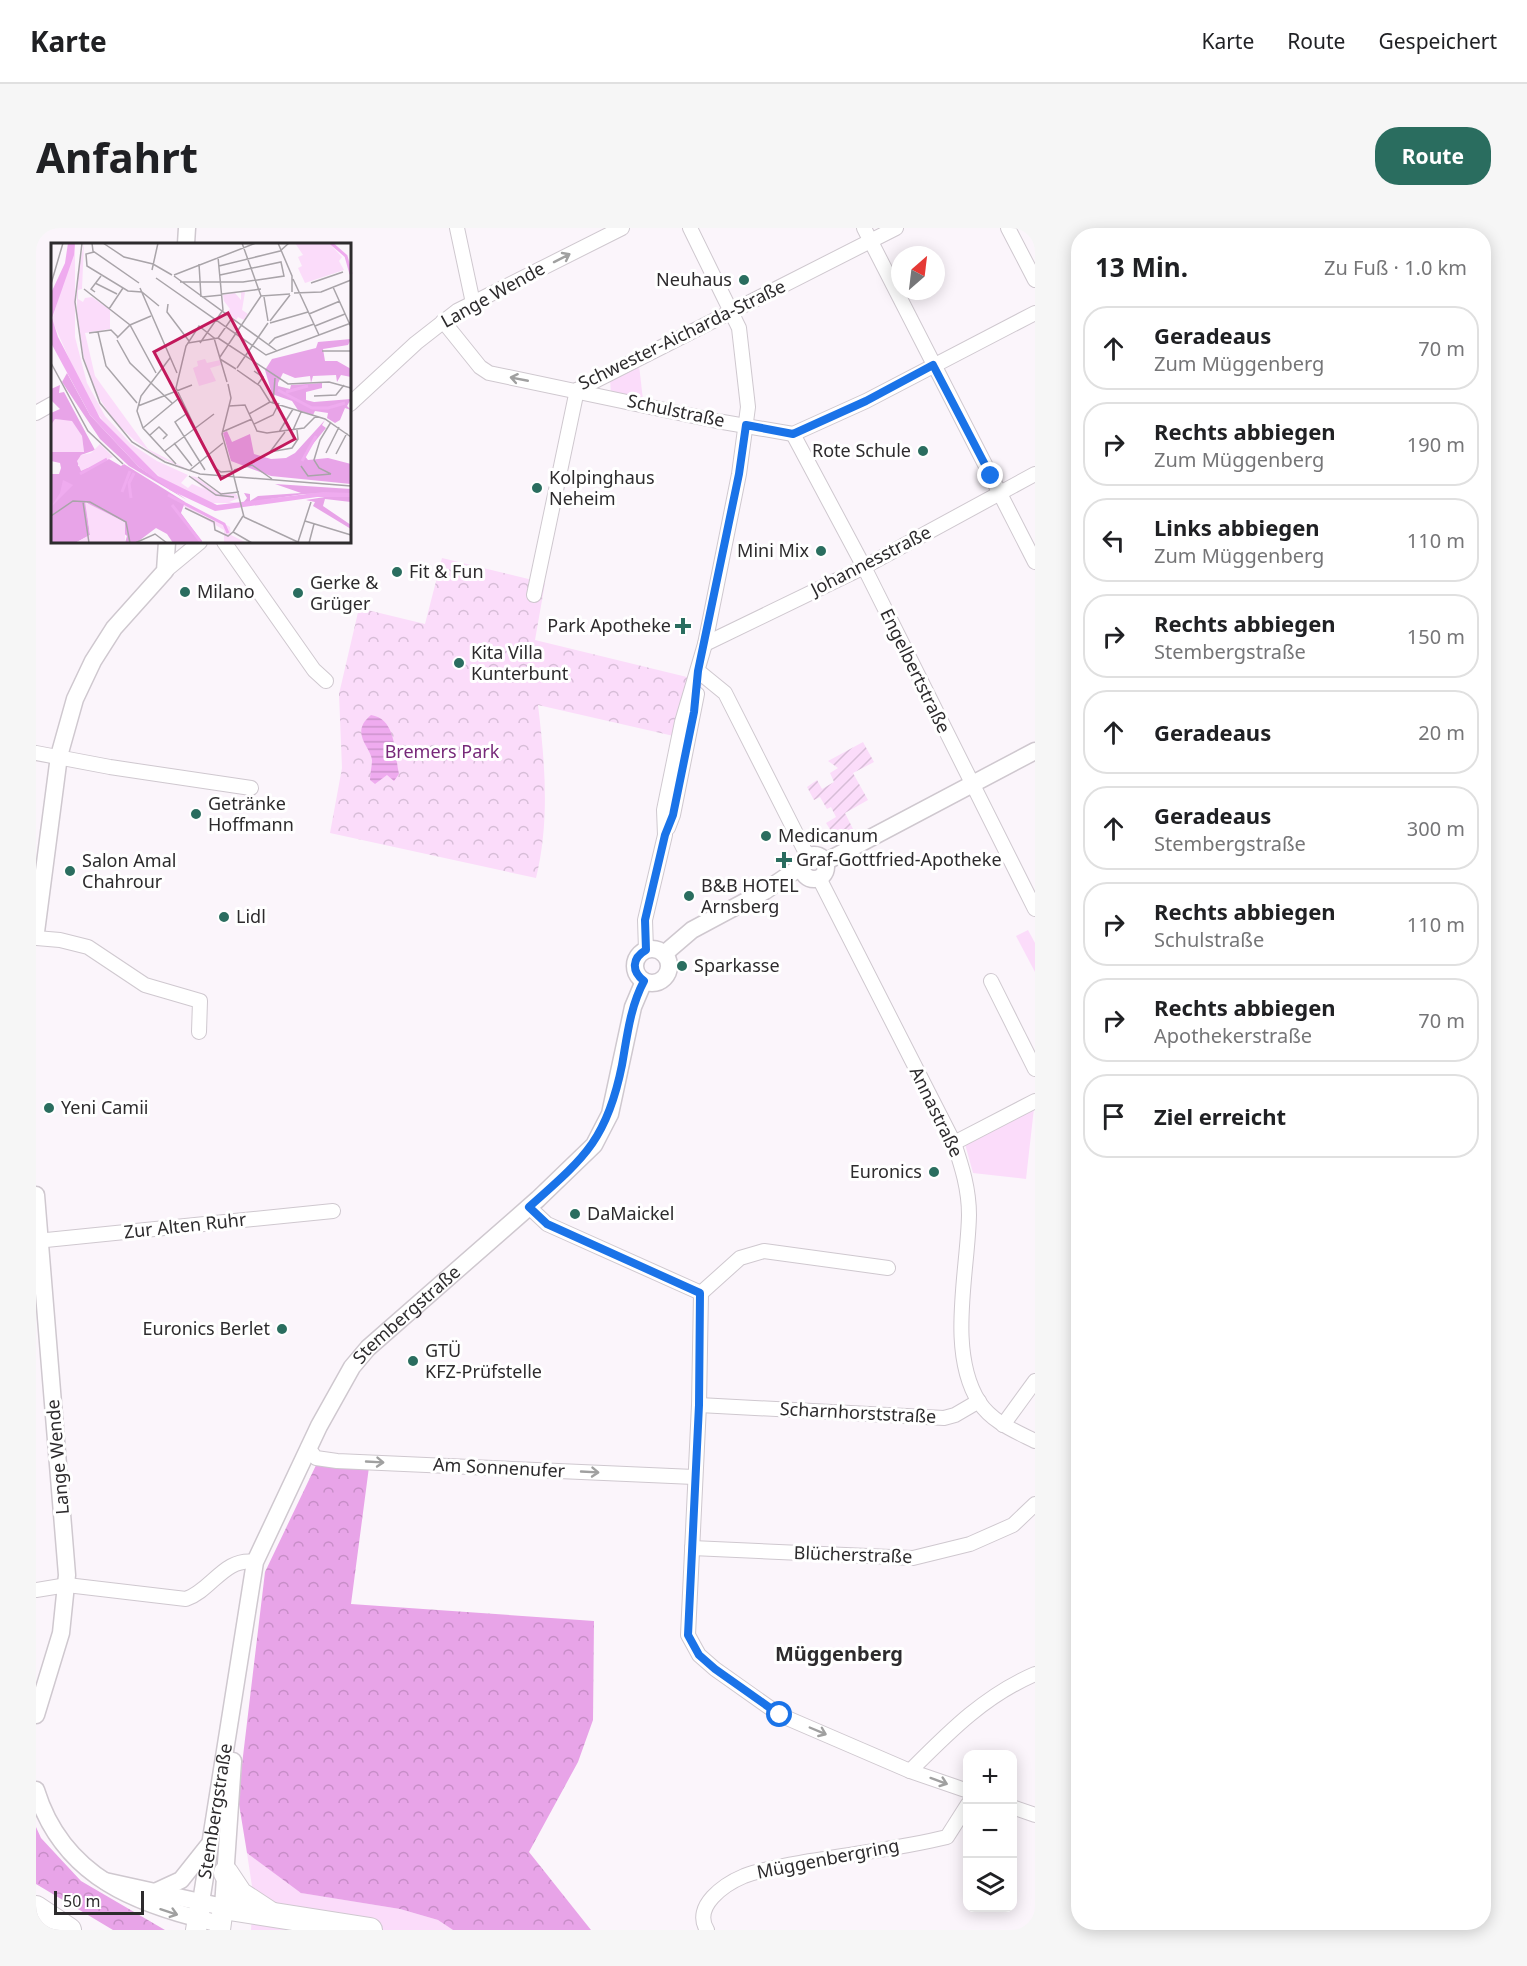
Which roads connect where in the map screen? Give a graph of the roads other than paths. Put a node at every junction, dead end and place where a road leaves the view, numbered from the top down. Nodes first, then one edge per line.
1 (187, 228) edge
2 (457, 228) edge
3 (622, 228) edge
4 (690, 228) edge
5 (864, 228) edge
6 (896, 228) edge
7 (1008, 228) edge
8 (871, 241) junction
9 (186, 243) edge
10 (1035, 280) edge
11 (473, 303) junction
12 (731, 312) junction
13 (1035, 313) edge
14 (443, 321) junction
15 (933, 365) junction
16 (577, 390) junction
17 (351, 403) edge
18 (51, 406) edge
19 (36, 413) edge
20 (746, 425) junction
21 (793, 434) junction
22 (1035, 474) edge
23 (999, 492) junction
24 (167, 543) edge
25 (199, 543) edge
26 (225, 543) edge
27 (1035, 562) edge
28 (864, 567) junction
29 (165, 572) junction
30 (534, 595) dead end
31 (705, 644) junction
32 (698, 671) junction
33 (326, 681) dead end
34 (1035, 751) edge
35 (36, 753) edge
36 (59, 756) junction
37 (971, 784) junction
38 (251, 788) dead end
39 (41, 854) edge
40 (809, 869) junction
41 (1035, 909) edge
42 (36, 932) edge
43 (36, 938) edge
44 (646, 950) junction
45 (664, 954) junction
46 (644, 981) junction
47 (991, 981) dead end
48 (199, 1032) dead end
49 (1035, 1069) edge
50 (1035, 1101) edge
51 (954, 1143) junction
52 (36, 1195) edge
53 (529, 1207) junction
54 (333, 1211) dead end
55 (38, 1241) edge
56 (888, 1268) dead end
57 (700, 1293) junction
58 (1035, 1381) edge
59 (979, 1401) junction
60 (699, 1405) junction
61 (1003, 1425) junction
62 (1035, 1441) edge
63 (308, 1448) junction
64 (694, 1477) junction
65 (1035, 1504) edge
66 (692, 1548) junction
67 (255, 1562) junction
68 (67, 1585) junction
69 (36, 1590) edge
70 (1035, 1674) edge
71 (236, 1694) junction
72 (36, 1715) edge
73 (910, 1771) junction
74 (963, 1789) edge
75 (36, 1790) edge
76 (1017, 1809) edge
77 (963, 1812) edge
78 (1035, 1815) edge
79 (211, 1843) junction
80 (226, 1874) junction
81 (105, 1881) junction
82 (155, 1892) junction
83 (36, 1908) edge
84 (210, 1919) edge
85 (263, 1926) edge
86 (69, 1930) edge
87 (370, 1930) edge
88 (707, 1930) edge

1 - 9 street
2 - 11 street
11 -> 3 street, Lange Wende
4 - 12 street
5 - 8 street
6 - 8 street, Schwester-Aicharda-Straße
7 - 10 street
8 - 12 street, Schwester-Aicharda-Straße
8 - 15 street
11 - 14 street, Lange Wende
12 - 16 street, Schwester-Aicharda-Straße
12 - 20 street
13 - 15 street
16 -> 14 street, Schwester-Aicharda-Straße
14 - 17 street, Lange Wende
15 - 21 street
15 - 23 street
16 - 20 street, Schulstraße
16 - 30 street
18 - 19 street
20 - 21 street, Schulstraße
20 - 31 street
21 - 28 street, Engelbertstraße
22 - 23 street, Johannesstraße
23 - 27 street
23 - 28 street, Johannesstraße
24 - 29 street
25 - 29 street
26 - 33 street
28 - 31 street, Johannesstraße
28 - 37 street, Engelbertstraße
29 - 36 street
31 - 32 street
32 - 40 street, Annastraße
32 - 44 street
34 - 37 street
35 - 36 street
36 - 38 street
36 - 39 street
37 - 40 street
37 - 41 street, Engelbertstraße
39 - 42 street
40 - 45 street
40 - 51 street, Annastraße
43 - 48 street
44 - 45 street
44 - 46 street
45 - 46 street
46 - 53 street, Stembergstraße
47 - 49 street
50 - 51 street
51 - 59 street, Annastraße
52 - 55 street, Lange Wende
53 - 57 street
53 - 63 street, Stembergstraße
54 - 55 street, Zur Alten Ruhr
55 - 68 street, Lange Wende
56 - 57 street
57 - 60 street
58 - 61 street
59 - 60 street, Scharnhorststraße
59 - 61 street
60 - 64 street
61 - 62 street
63 -> 64 street, Am Sonnenufer
63 - 67 street, Stembergstraße
64 - 66 street
65 - 66 street, Blücherstraße
66 -> 73 street
67 - 68 street
67 - 71 street, Stembergstraße
68 - 69 street
68 - 72 street, Lange Wende
70 - 73 street
71 - 79 street, Stembergstraße
71 - 80 street, Stembergstraße
73 -> 74 street
75 - 81 street
76 - 78 street
77 - 88 street, Müggenbergring
79 - 82 street
79 - 84 street, Stembergstraße
80 - 84 street, Stembergstraße
80 - 85 highway
81 - 82 street
81 -> 84 street
82 - 84 street
83 - 86 highway
84 - 85 highway
85 - 87 highway

